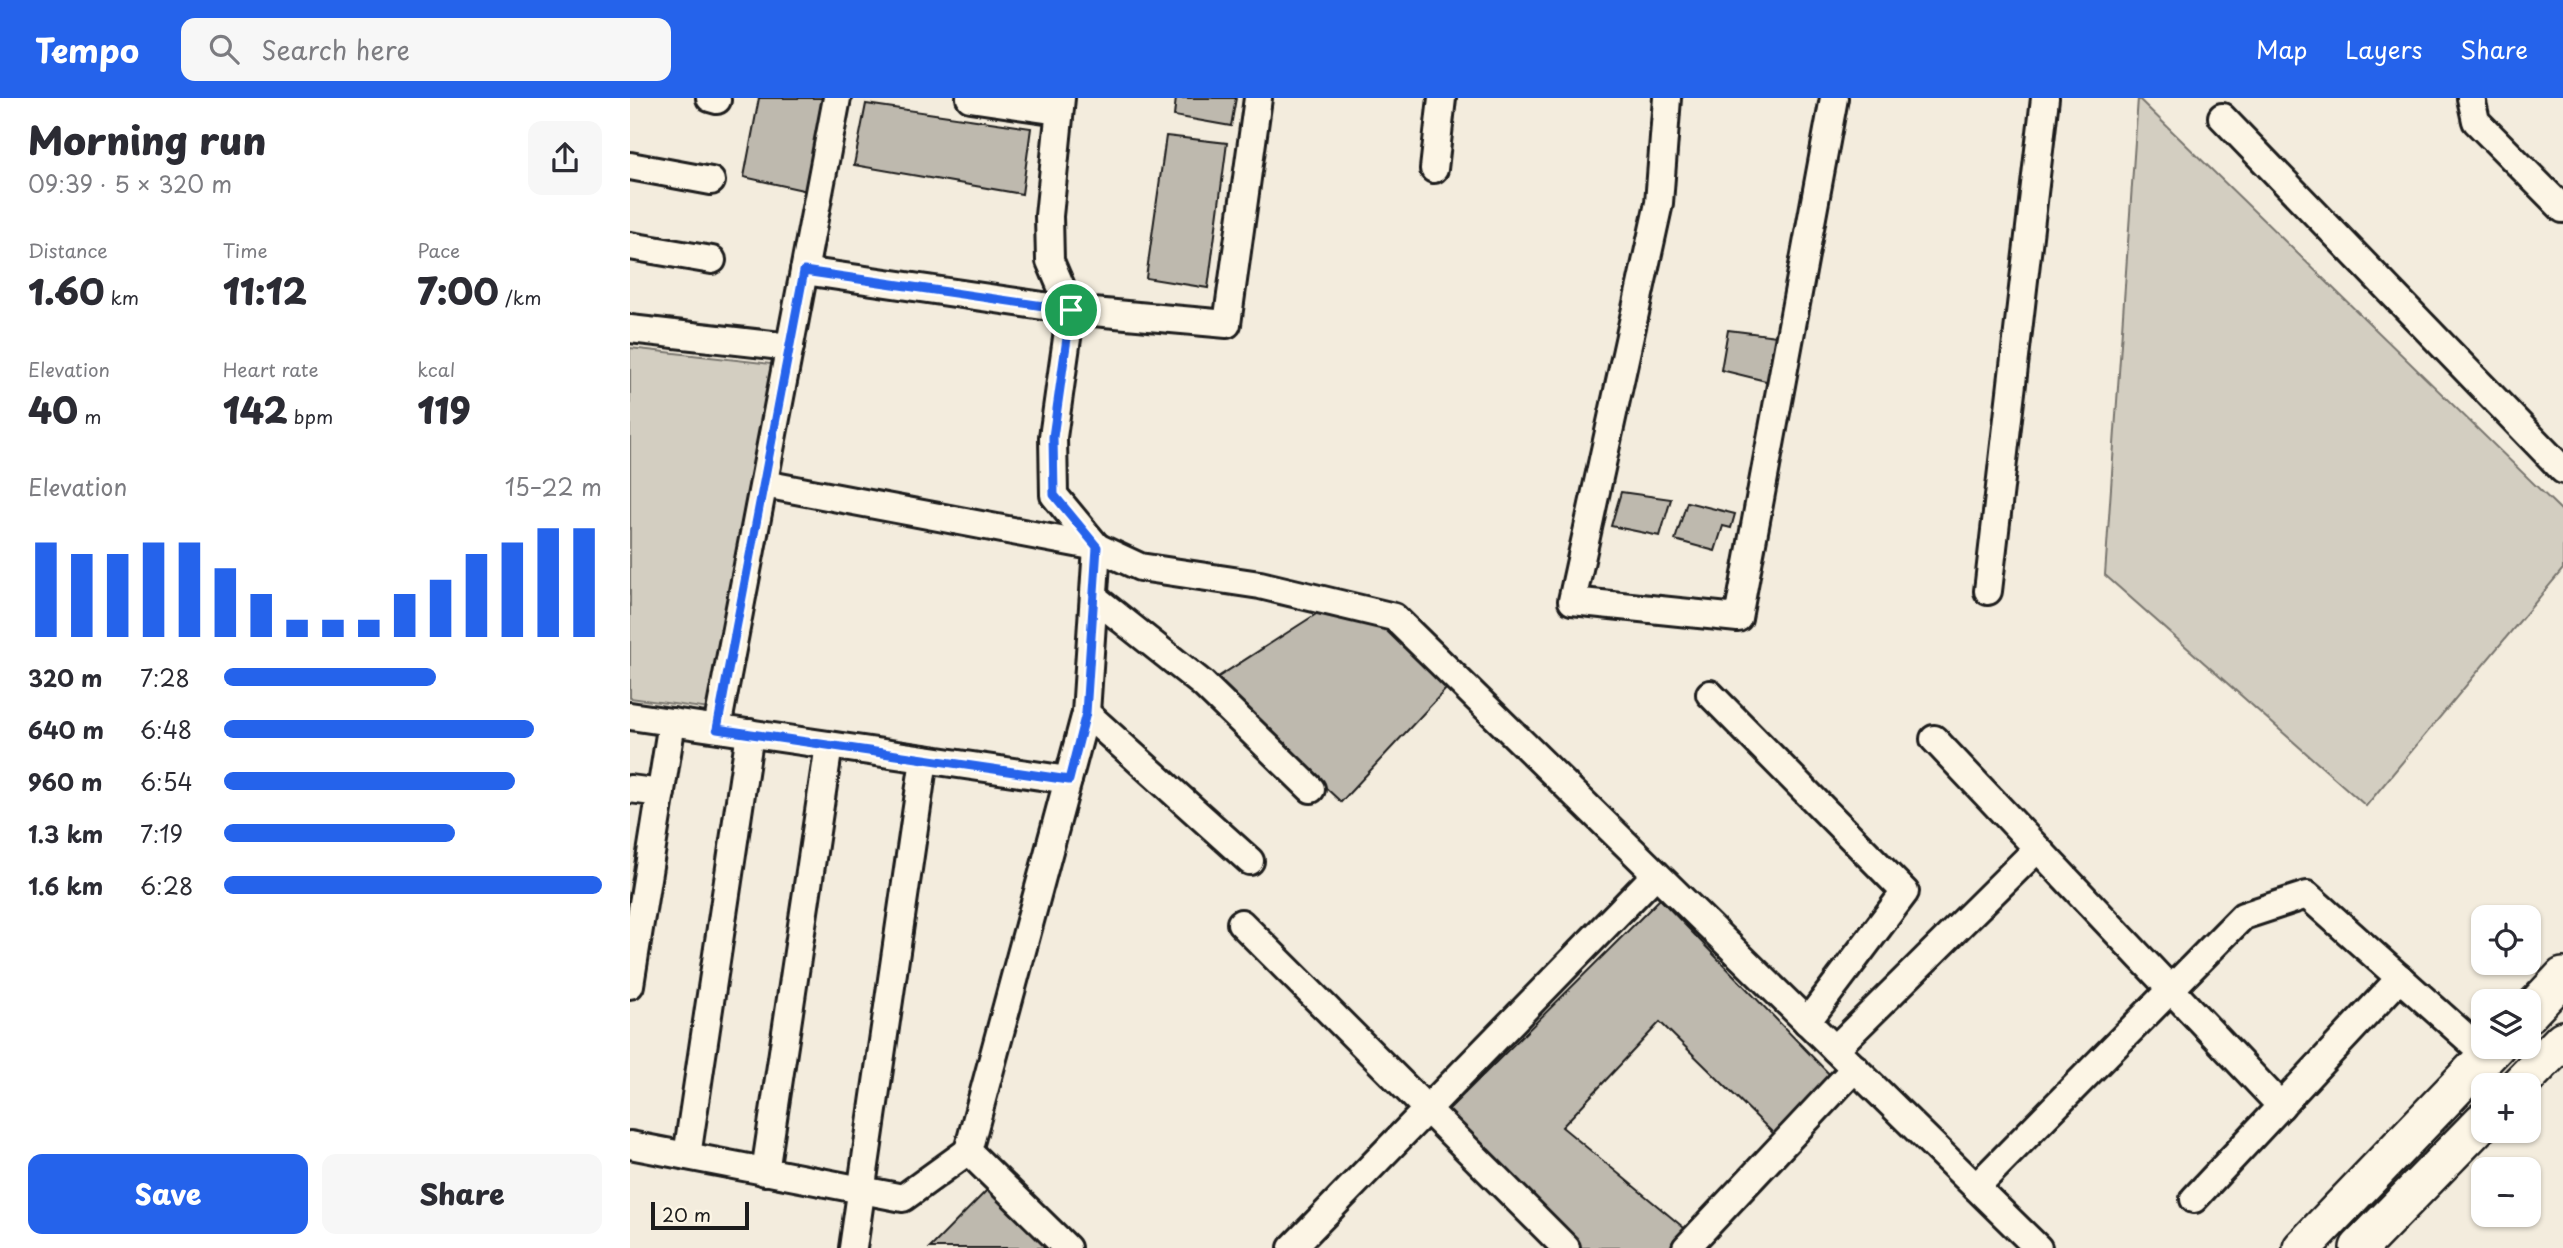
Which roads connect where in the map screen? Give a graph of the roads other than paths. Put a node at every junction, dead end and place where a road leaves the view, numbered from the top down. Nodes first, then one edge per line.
1 (837, 98) edge
2 (970, 98) edge
3 (1258, 98) edge
4 (1441, 98) edge
5 (1667, 98) edge
6 (1834, 98) edge
7 (2045, 98) edge
8 (2471, 98) edge
9 (1060, 104) edge
10 (2222, 117) dead end
11 (630, 166) edge
12 (1434, 169) dead end
13 (711, 181) dead end
14 (2563, 209) edge
15 (630, 246) edge
16 (712, 260) dead end
17 (804, 271) junction
18 (1071, 310) junction
19 (630, 329) edge
20 (790, 347) junction
21 (2563, 470) edge
22 (764, 484) junction
23 (1097, 547) junction
24 (1988, 591) dead end
25 (1096, 599) junction
26 (1710, 694) dead end
27 (1086, 713) junction
28 (630, 716) edge
29 (672, 722) junction
30 (717, 729) junction
31 (750, 733) junction
32 (1934, 739) dead end
33 (829, 745) junction
34 (924, 759) junction
35 (1069, 780) junction
36 (630, 789) edge
37 (1311, 789) dead end
38 (661, 793) junction
39 (2037, 849) junction
40 (1250, 861) dead end
41 (1656, 874) junction
42 (1241, 923) dead end
43 (2400, 978) junction
44 (2563, 978) edge
45 (630, 985) edge
46 (2170, 990) junction
47 (2541, 1001) edge
48 (1807, 1022) junction
49 (2471, 1035) edge
50 (2563, 1040) edge
51 (1835, 1049) junction
52 (2483, 1059) edge
53 (1855, 1068) junction
54 (2531, 1073) edge
55 (2281, 1106) junction
56 (1427, 1109) junction
57 (2471, 1133) edge
58 (630, 1145) edge
59 (968, 1152) junction
60 (687, 1156) junction
61 (765, 1172) junction
62 (1976, 1187) junction
63 (863, 1191) junction
64 (2194, 1199) dead end
65 (853, 1248) edge
66 (1067, 1248) edge
67 (1292, 1248) edge
68 (1566, 1248) edge
69 (1686, 1248) edge
70 (2038, 1248) edge
71 (2302, 1248) edge
72 (2359, 1248) edge

1 - 17 street
2 - 9 street
3 - 18 street
4 - 12 street
5 - 6 street
7 - 24 street
8 - 14 street
9 - 18 street
10 - 21 street
11 - 13 street
15 - 16 street
17 - 18 street
17 - 20 street
18 - 23 street
19 - 20 street
20 - 22 street
22 - 23 street
22 - 30 street
23 - 25 street
23 - 41 street
25 - 27 street
25 - 37 street
26 - 48 street
27 - 35 street
27 - 40 street
28 - 29 street
29 - 30 street
29 - 38 street
30 - 31 street
31 - 33 street
31 - 60 street
32 - 39 street
33 - 34 street
33 - 61 street
34 - 35 street
34 - 63 street
35 - 59 street
36 - 38 street
38 - 45 street
39 - 46 street
39 - 51 street
41 - 48 street
41 - 56 street
42 - 56 street
43 - 46 street
43 - 49 street
43 - 55 street
44 - 47 main road
46 - 55 street
46 - 62 street
48 - 51 street
50 - 54 main road
51 - 53 street
52 - 71 main road
53 - 62 street
53 - 69 street
55 - 64 street
56 - 67 street
56 - 68 street
57 - 72 main road
58 - 60 street
59 - 63 street
59 - 66 street
60 - 61 street
61 - 63 street
62 - 70 street
63 - 65 street

